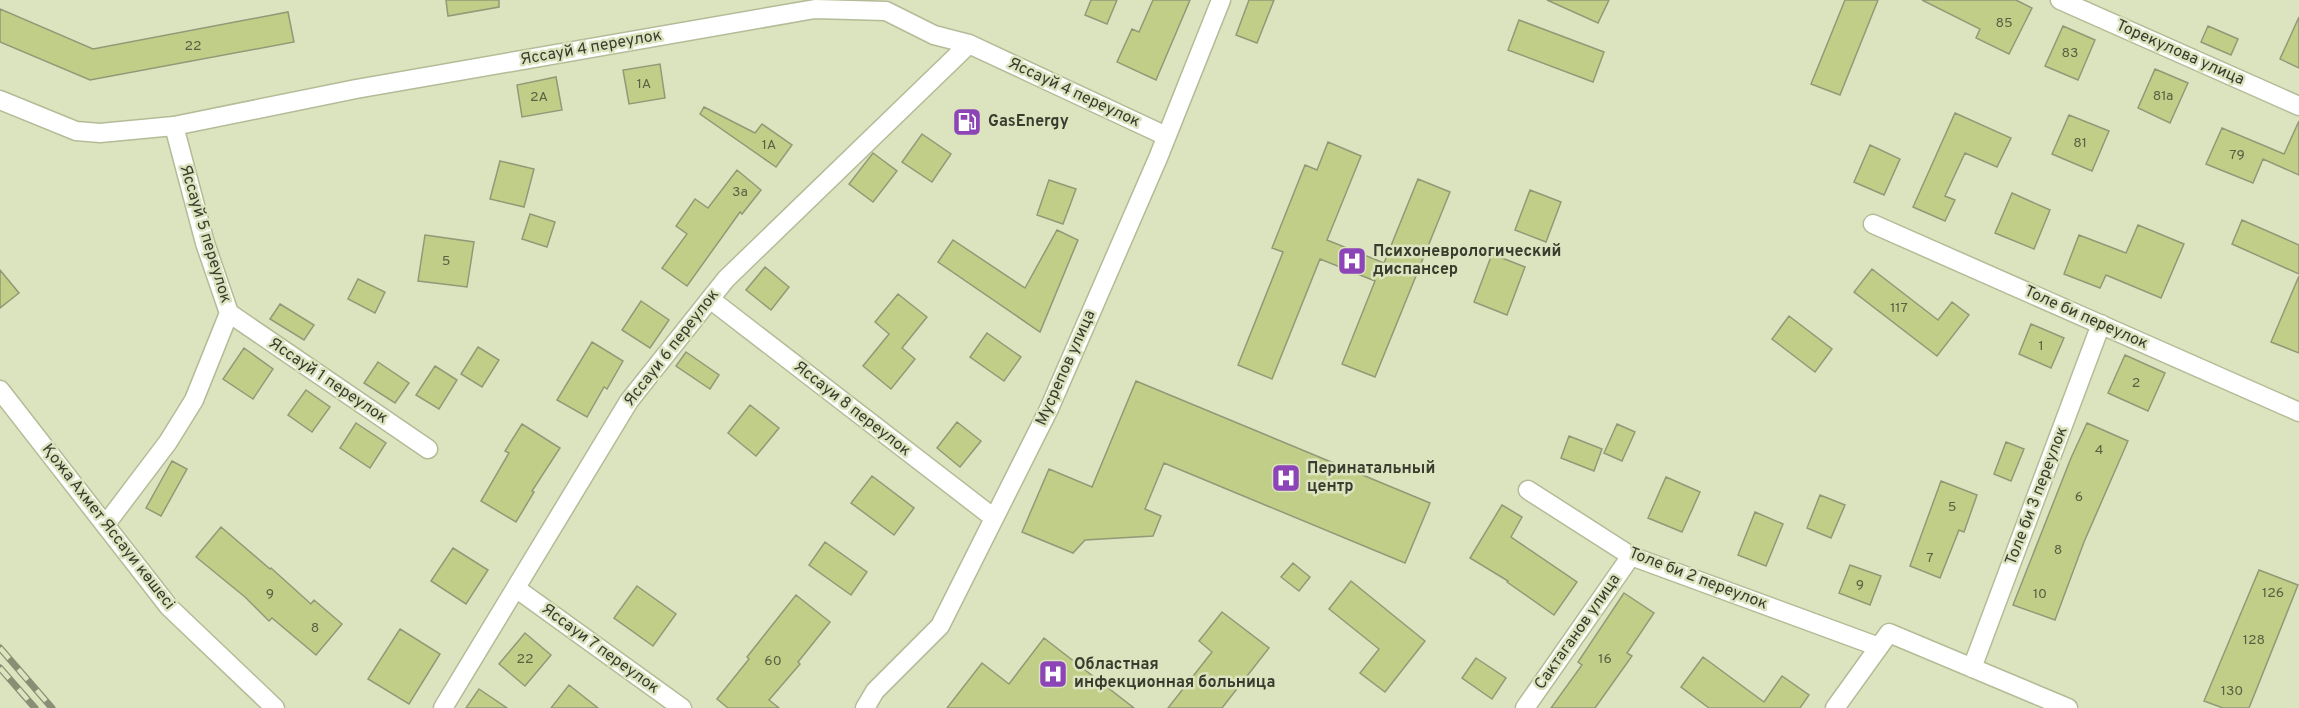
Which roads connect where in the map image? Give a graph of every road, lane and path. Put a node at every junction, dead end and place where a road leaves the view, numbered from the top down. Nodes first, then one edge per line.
1 (1221, 0) edge
2 (2060, 0) edge
3 (969, 44) junction
4 (0, 100) edge
5 (2299, 106) edge
6 (174, 126) junction
7 (1166, 136) junction
8 (1873, 224) dead end
9 (710, 299) junction
10 (229, 314) junction
11 (2102, 324) junction
12 (0, 390) edge
13 (2299, 411) edge
14 (428, 449) dead end
15 (1528, 490) dead end
16 (994, 518) junction
17 (106, 524) junction
18 (1630, 556) junction
19 (517, 589) junction
20 (1884, 640) junction
21 (1972, 668) junction
22 (274, 708) edge
23 (443, 708) edge
24 (682, 708) edge
25 (865, 708) edge
26 (1525, 708) edge
27 (1835, 708) edge
28 (2068, 708) edge

1 - 7 street, Мусрепов улица
2 - 5 street, Торекулова улица
3 - 6 street, Яссауй 4 переулок
3 - 7 street, Яссауй 4 переулок
3 - 9 street, Яссауи 6 переулок
4 - 6 street, Яссауй 4 переулок
6 - 10 street, Яссауй 5 переулок
7 - 16 street, Мусрепов улица
8 - 11 street, Толе би переулок
9 - 16 street, Яссауи 8 переулок
9 - 19 street, Яссауи 6 переулок
10 - 14 street, Яссауй 1 переулок
10 - 17 street, Яссауй 5 переулок
11 - 13 street, Толе би переулок
11 - 21 street, Толе би 3 переулок
12 - 17 street, Қожа Ахмет Яссауи көшесі
15 - 18 street, Толе би 2 переулок
16 - 25 street, Мусрепов улица
17 - 22 street, Қожа Ахмет Яссауи көшесі
18 - 20 street, Толе би 2 переулок
18 - 26 street, Сактаганов улица
19 - 23 street, Яссауи 6 переулок
19 - 24 street, Яссауи 7 переулок
20 - 21 street, Толе би 2 переулок
20 - 27 street
21 - 28 street, Толе би 2 переулок

